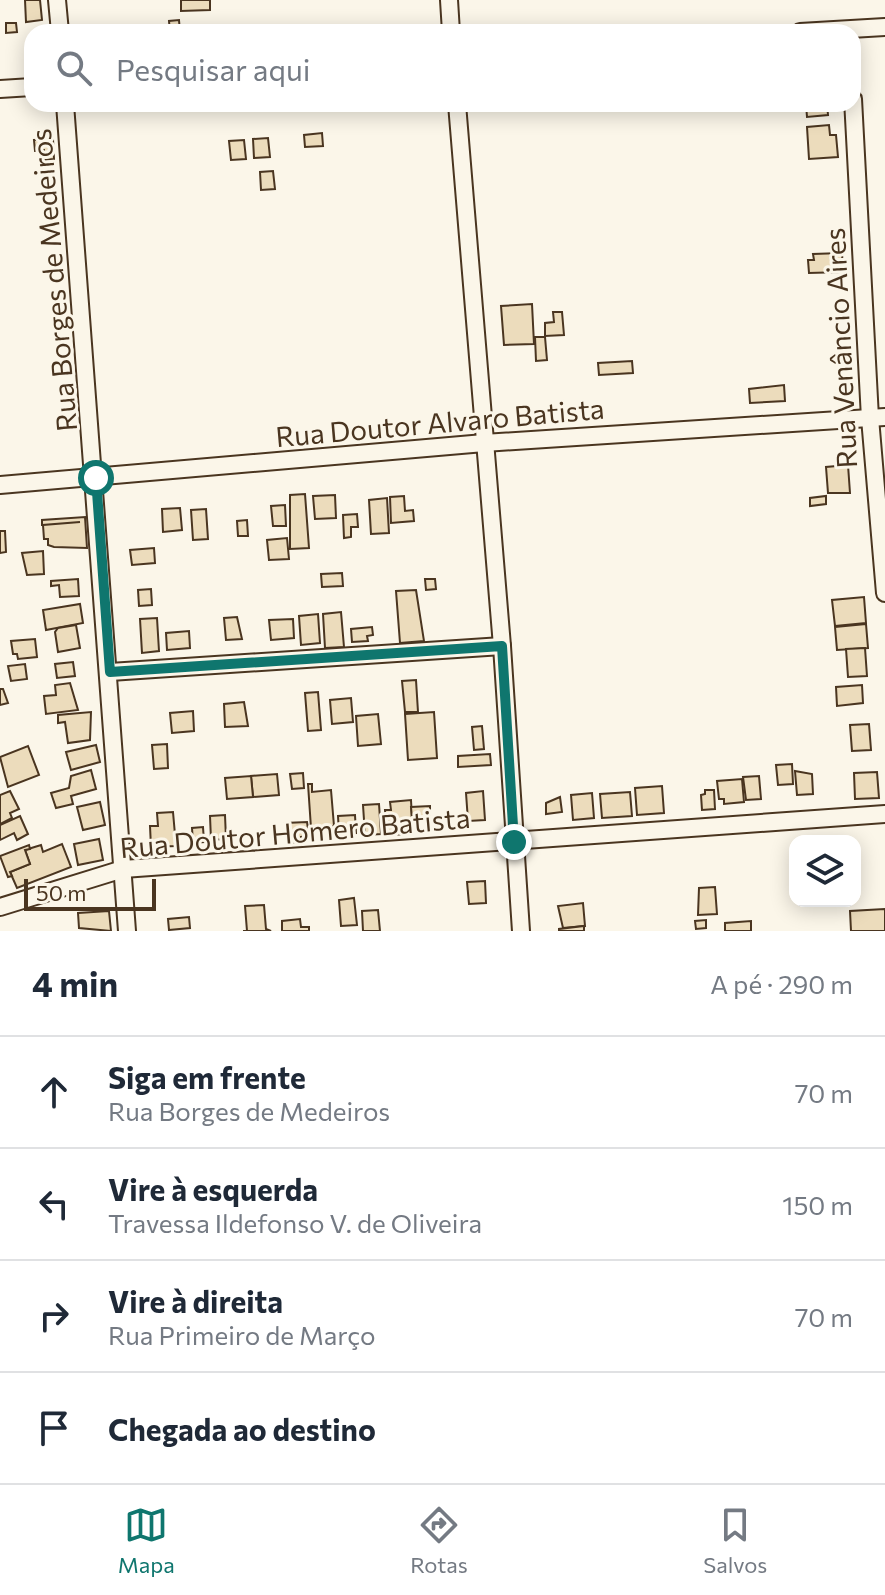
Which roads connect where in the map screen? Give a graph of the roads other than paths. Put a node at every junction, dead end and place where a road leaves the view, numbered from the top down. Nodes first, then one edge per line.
1 (57, 0) edge
2 (449, 0) edge
3 (59, 24) edge
4 (450, 24) edge
5 (885, 27) edge
6 (861, 29) edge
7 (24, 88) edge
8 (0, 89) edge
9 (66, 112) edge
10 (458, 112) edge
11 (854, 112) edge
12 (877, 418) edge
13 (484, 443) junction
14 (96, 478) junction
15 (0, 485) edge
16 (885, 593) edge
17 (502, 646) junction
18 (110, 672) junction
19 (885, 814) edge
20 (514, 842) junction
21 (123, 869) junction
22 (0, 907) edge
23 (127, 931) edge
24 (521, 931) edge

1 - 3 street
2 - 4 street
5 - 6 street
7 - 8 street
9 - 14 street, Rua Borges de Medeiros
10 - 13 street
11 - 12 street, Rua Venâncio Aires
12 - 13 street, Rua Doutor Alvaro Batista
12 - 16 street, Rua Venâncio Aires
13 - 14 street, Rua Doutor Alvaro Batista
13 - 17 street
14 - 15 street, Rua Doutor Alvaro Batista
14 - 18 street, Rua Borges de Medeiros
17 - 18 street
17 - 20 street
18 - 21 street, Rua Borges de Medeiros
19 - 20 street, Rua Doutor Homero Batista
20 - 21 street, Rua Doutor Homero Batista
20 - 24 street
21 - 22 street, Rua Doutor Homero Batista
21 - 23 street, Rua Borges de Medeiros

